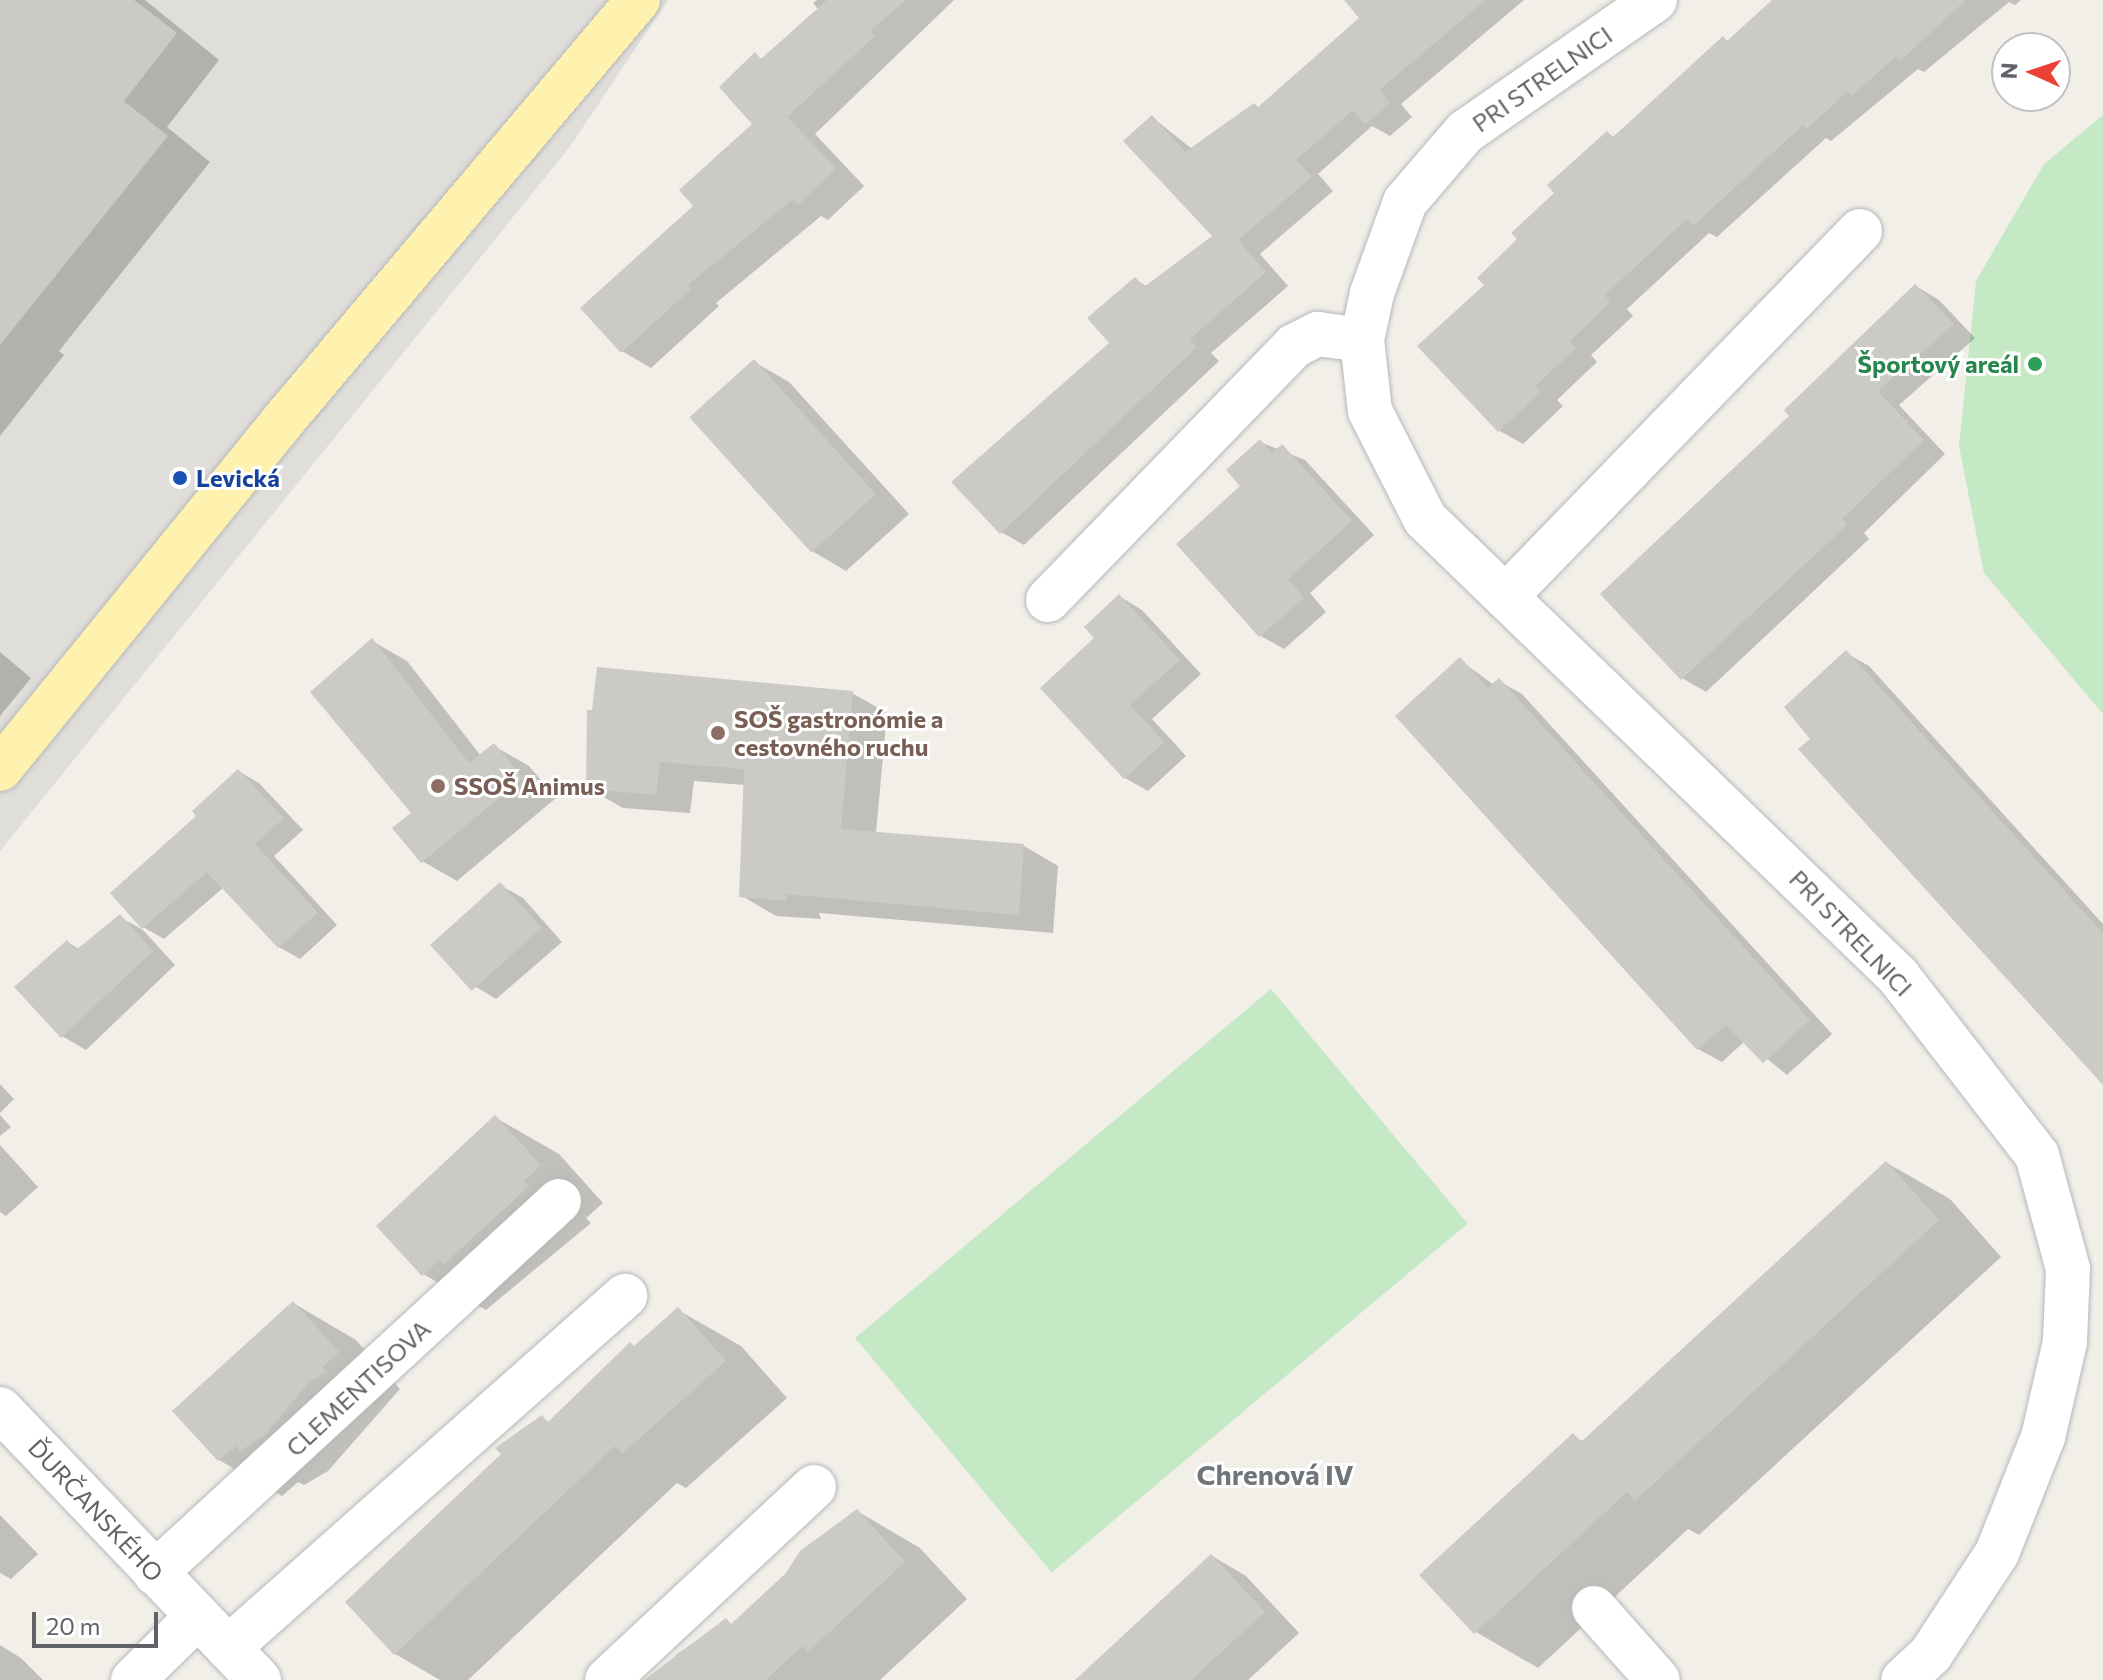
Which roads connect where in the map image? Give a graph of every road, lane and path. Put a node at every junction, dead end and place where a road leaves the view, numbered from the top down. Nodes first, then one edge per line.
1 (638, 0) edge
2 (1655, 0) edge
3 (1860, 231) dead end
4 (1362, 340) junction
5 (1507, 595) junction
6 (1048, 600) dead end
7 (0, 769) edge
8 (559, 1201) dead end
9 (625, 1296) dead end
10 (0, 1409) edge
11 (814, 1487) dead end
12 (155, 1573) junction
13 (1594, 1608) dead end
14 (197, 1617) junction
15 (228, 1648) junction
16 (133, 1680) edge
17 (259, 1680) edge
18 (607, 1680) edge
19 (1658, 1680) edge
20 (1903, 1680) edge

1 - 7 main road
2 - 4 street, PRI STRELNICI
3 - 5 street
4 - 5 street, PRI STRELNICI
4 - 6 street
5 - 20 street, PRI STRELNICI
8 - 12 street, CLEMENTISOVA
9 - 15 street
10 - 12 street, ĎURČANSKÉHO
11 - 18 street
12 - 14 street, ĎURČANSKÉHO
13 - 19 street
14 - 15 street, ĎURČANSKÉHO
14 - 16 street
15 - 17 street, ĎURČANSKÉHO

